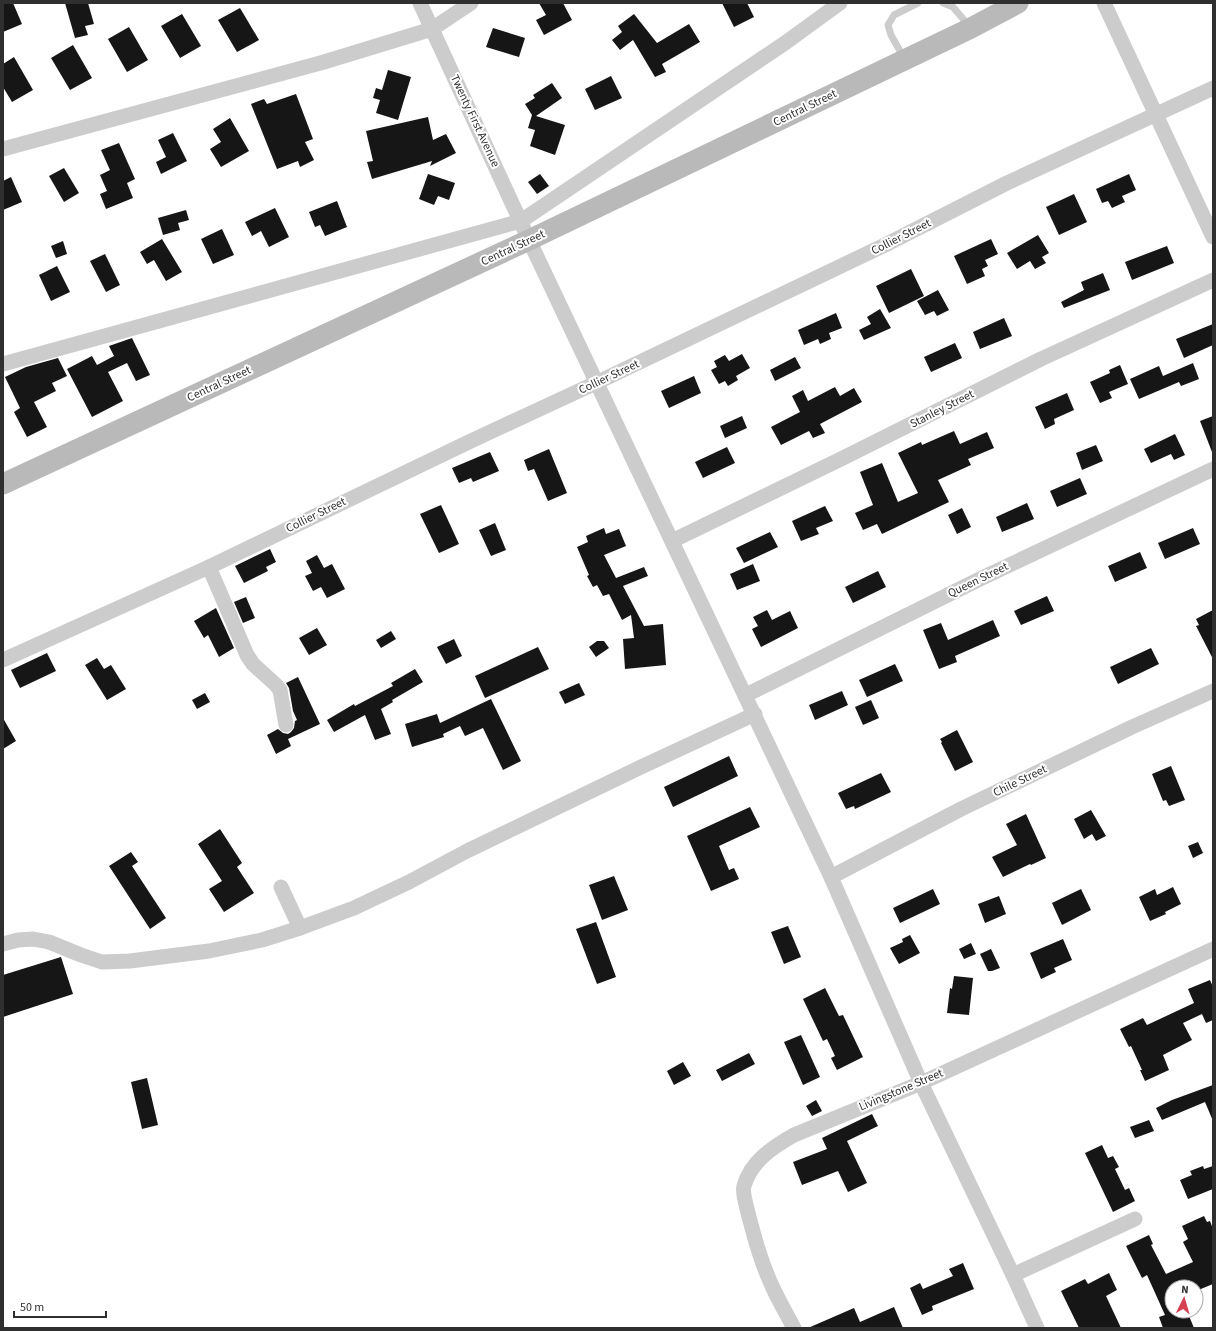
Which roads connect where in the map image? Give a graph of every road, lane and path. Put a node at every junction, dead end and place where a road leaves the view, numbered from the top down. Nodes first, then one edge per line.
1 (420, 3) edge
2 (470, 3) edge
3 (840, 3) edge
4 (918, 3) edge
5 (943, 3) edge
6 (1018, 3) edge
7 (1104, 3) edge
8 (970, 28) junction
9 (432, 29) junction
10 (905, 60) junction
11 (1213, 88) edge
12 (1156, 114) junction
13 (3, 149) edge
14 (521, 221) junction
15 (1213, 237) edge
16 (529, 240) junction
17 (1213, 280) edge
18 (3, 364) edge
19 (598, 382) junction
20 (1213, 469) edge
21 (3, 484) edge
22 (672, 541) junction
23 (208, 567) junction
24 (3, 660) edge
25 (1213, 692) edge
26 (746, 695) junction
27 (754, 714) junction
28 (286, 724) dead end
29 (832, 878) junction
30 (281, 887) dead end
31 (300, 928) junction
32 (3, 944) edge
33 (1213, 950) edge
34 (921, 1083) junction
35 (1135, 1219) dead end
36 (1013, 1275) junction
37 (794, 1328) edge
38 (1037, 1328) edge

1 - 9 street, Twenty First Avenue
2 - 9 street
3 - 14 street
4 - 10 lane
5 - 8 lane
6 - 8 main road, Central Street
7 - 12 street
8 - 10 main road, Central Street
9 - 13 street
9 - 14 street, Twenty First Avenue
10 - 16 main road, Central Street
11 - 12 street, Collier Street
12 - 15 street
12 - 19 street, Collier Street
14 - 16 street, Twenty First Avenue
14 - 18 street
16 - 19 street, Twenty First Avenue
16 - 21 main road, Central Street
17 - 22 street, Stanley Street
19 - 22 street, Twenty First Avenue
19 - 23 street, Collier Street
20 - 26 street, Queen Street
22 - 26 street, Twenty First Avenue
23 - 24 street, Collier Street
23 - 28 street
25 - 29 street, Chile Street
26 - 27 street, Twenty First Avenue
27 - 29 street, Twenty First Avenue
27 - 31 street
29 - 34 street, Twenty First Avenue
30 - 31 street
31 - 32 street
33 - 34 street, Livingstone Street
34 - 36 street, Twenty First Avenue
34 - 37 street, Livingstone Street
35 - 36 street
36 - 38 street, Twenty First Avenue

